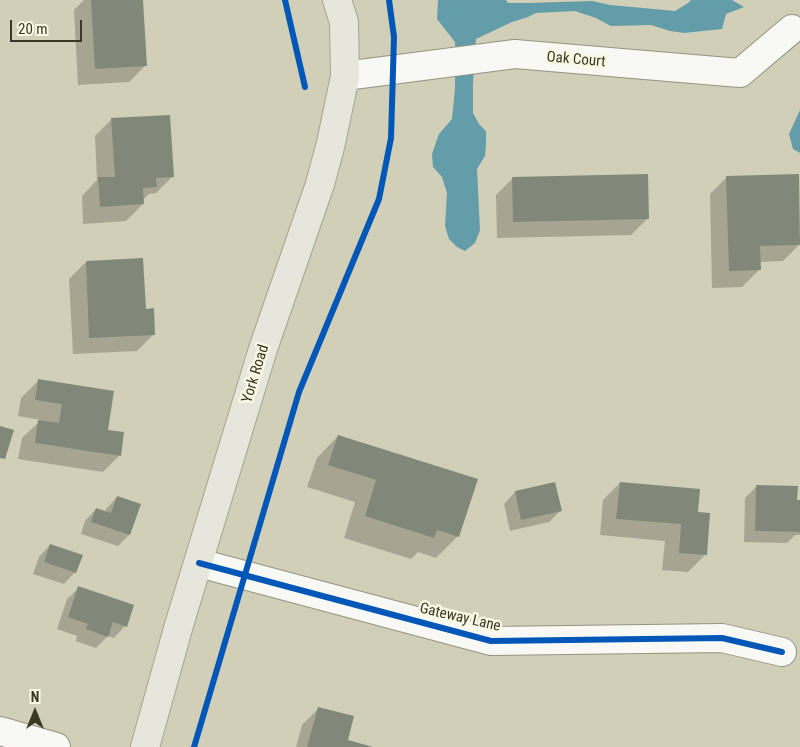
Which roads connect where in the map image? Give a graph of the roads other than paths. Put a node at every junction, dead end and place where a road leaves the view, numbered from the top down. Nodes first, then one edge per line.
1 (337, 0) edge
2 (792, 29) dead end
3 (346, 76) junction
4 (198, 563) junction
5 (782, 652) dead end
6 (0, 731) edge
7 (56, 747) edge
8 (145, 747) edge

1 - 3 main road, York Road
2 - 3 street, Oak Court
3 - 4 main road, York Road
4 - 5 street, Gateway Lane
4 - 8 main road, York Road
6 - 7 street

